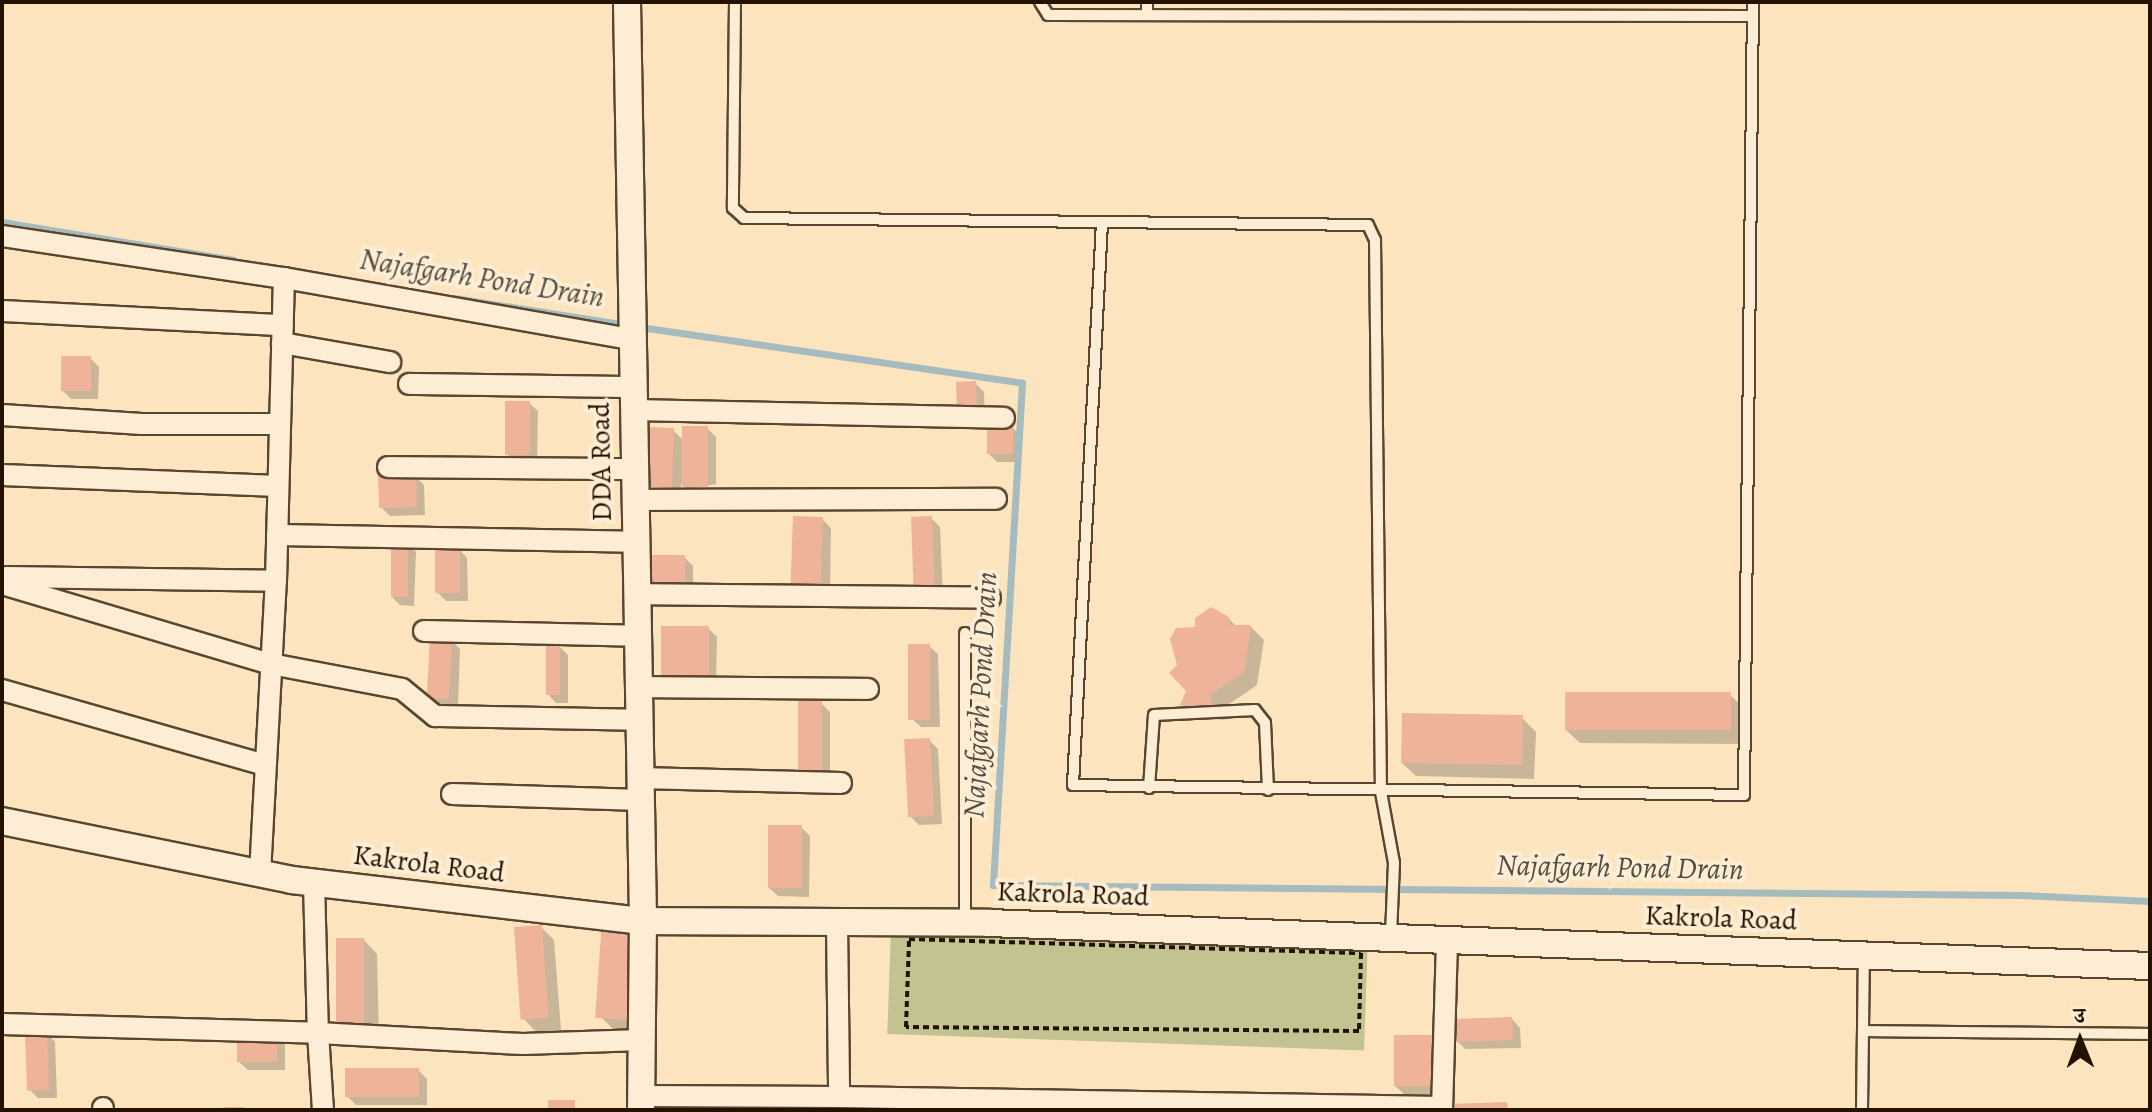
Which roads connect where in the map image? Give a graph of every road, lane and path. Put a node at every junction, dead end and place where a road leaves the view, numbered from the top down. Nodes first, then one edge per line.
1 (627, 2) edge
2 (735, 2) edge
3 (1040, 2) edge
4 (1147, 2) edge
5 (1753, 2) edge
6 (1147, 15) junction
7 (1752, 16) junction
8 (1102, 222) junction
9 (2, 236) edge
10 (284, 278) junction
11 (2, 311) edge
12 (630, 326) junction
13 (282, 334) junction
14 (390, 362) dead end
15 (409, 384) dead end
16 (632, 398) junction
17 (2, 415) edge
18 (1004, 418) dead end
19 (280, 424) junction
20 (388, 467) dead end
21 (633, 469) junction
22 (2, 475) edge
23 (278, 486) junction
24 (996, 499) dead end
25 (634, 500) junction
26 (277, 535) junction
27 (635, 542) junction
28 (2, 577) edge
29 (276, 581) junction
30 (2, 584) edge
31 (635, 594) junction
32 (990, 598) dead end
33 (424, 631) dead end
34 (965, 633) dead end
35 (637, 636) junction
36 (271, 664) junction
37 (638, 687) junction
38 (868, 689) dead end
39 (2, 690) edge
40 (639, 720) junction
41 (266, 765) junction
42 (841, 783) dead end
43 (1149, 788) junction
44 (640, 789) junction
45 (1268, 790) junction
46 (1381, 792) junction
47 (452, 794) dead end
48 (2, 821) edge
49 (260, 874) junction
50 (314, 883) junction
51 (643, 921) junction
52 (837, 922) junction
53 (965, 923) junction
54 (1391, 937) junction
55 (909, 939) joint
56 (1447, 939) junction
57 (1864, 955) junction
58 (2150, 966) edge
59 (2, 1024) edge
60 (1863, 1031) junction
61 (318, 1033) junction
62 (2150, 1034) edge
63 (642, 1040) junction
64 (839, 1097) junction
65 (641, 1103) edge
66 (1190, 1106) edge
67 (1442, 1109) edge
68 (323, 1110) edge
69 (1862, 1110) edge

1 - 12 street, DDA Road
2 - 8 lane
3 - 6 lane
4 - 6 lane
5 - 7 lane
6 - 7 lane
7 - 46 lane
8 - 43 lane
8 - 46 lane
9 - 10 street
10 - 12 street
10 - 13 street
11 - 13 street
12 - 16 street, DDA Road
13 - 14 street
13 - 19 street
15 - 16 street
16 - 18 street
16 - 21 street, DDA Road
17 - 19 street
19 - 23 street
20 - 21 street
21 - 25 street, DDA Road
22 - 23 street
23 - 26 street
24 - 25 street
25 - 27 street, DDA Road
26 - 27 street
26 - 29 street
27 - 31 street, DDA Road
28 - 29 street
29 - 36 street
30 - 36 street
31 - 32 street
31 - 35 street, DDA Road
33 - 35 street
34 - 53 lane
35 - 37 street, DDA Road
36 - 40 street
36 - 41 street
37 - 38 street
37 - 40 street, DDA Road
39 - 41 street
40 - 44 street, DDA Road
41 - 49 street
42 - 44 street
43 - 45 lane
43 - 45 lane
44 - 47 street
44 - 51 street, DDA Road
45 - 46 lane
46 - 54 lane
48 - 49 street, Kakrola Road
49 - 50 street, Kakrola Road
50 - 51 street, Kakrola Road
50 - 61 street
51 - 52 street, Kakrola Road
51 - 63 street, DDA Road
52 - 53 street, Kakrola Road
52 - 64 street
53 - 54 street, Kakrola Road
54 - 56 street, Kakrola Road
55 - 55 path
56 - 57 street, Kakrola Road
56 - 67 street
57 - 58 street, Kakrola Road
57 - 60 lane
59 - 61 street
60 - 62 lane
60 - 69 lane
61 - 63 street
61 - 68 street
63 - 65 street, DDA Road
64 - 65 street
64 - 66 street
66 - 67 street

